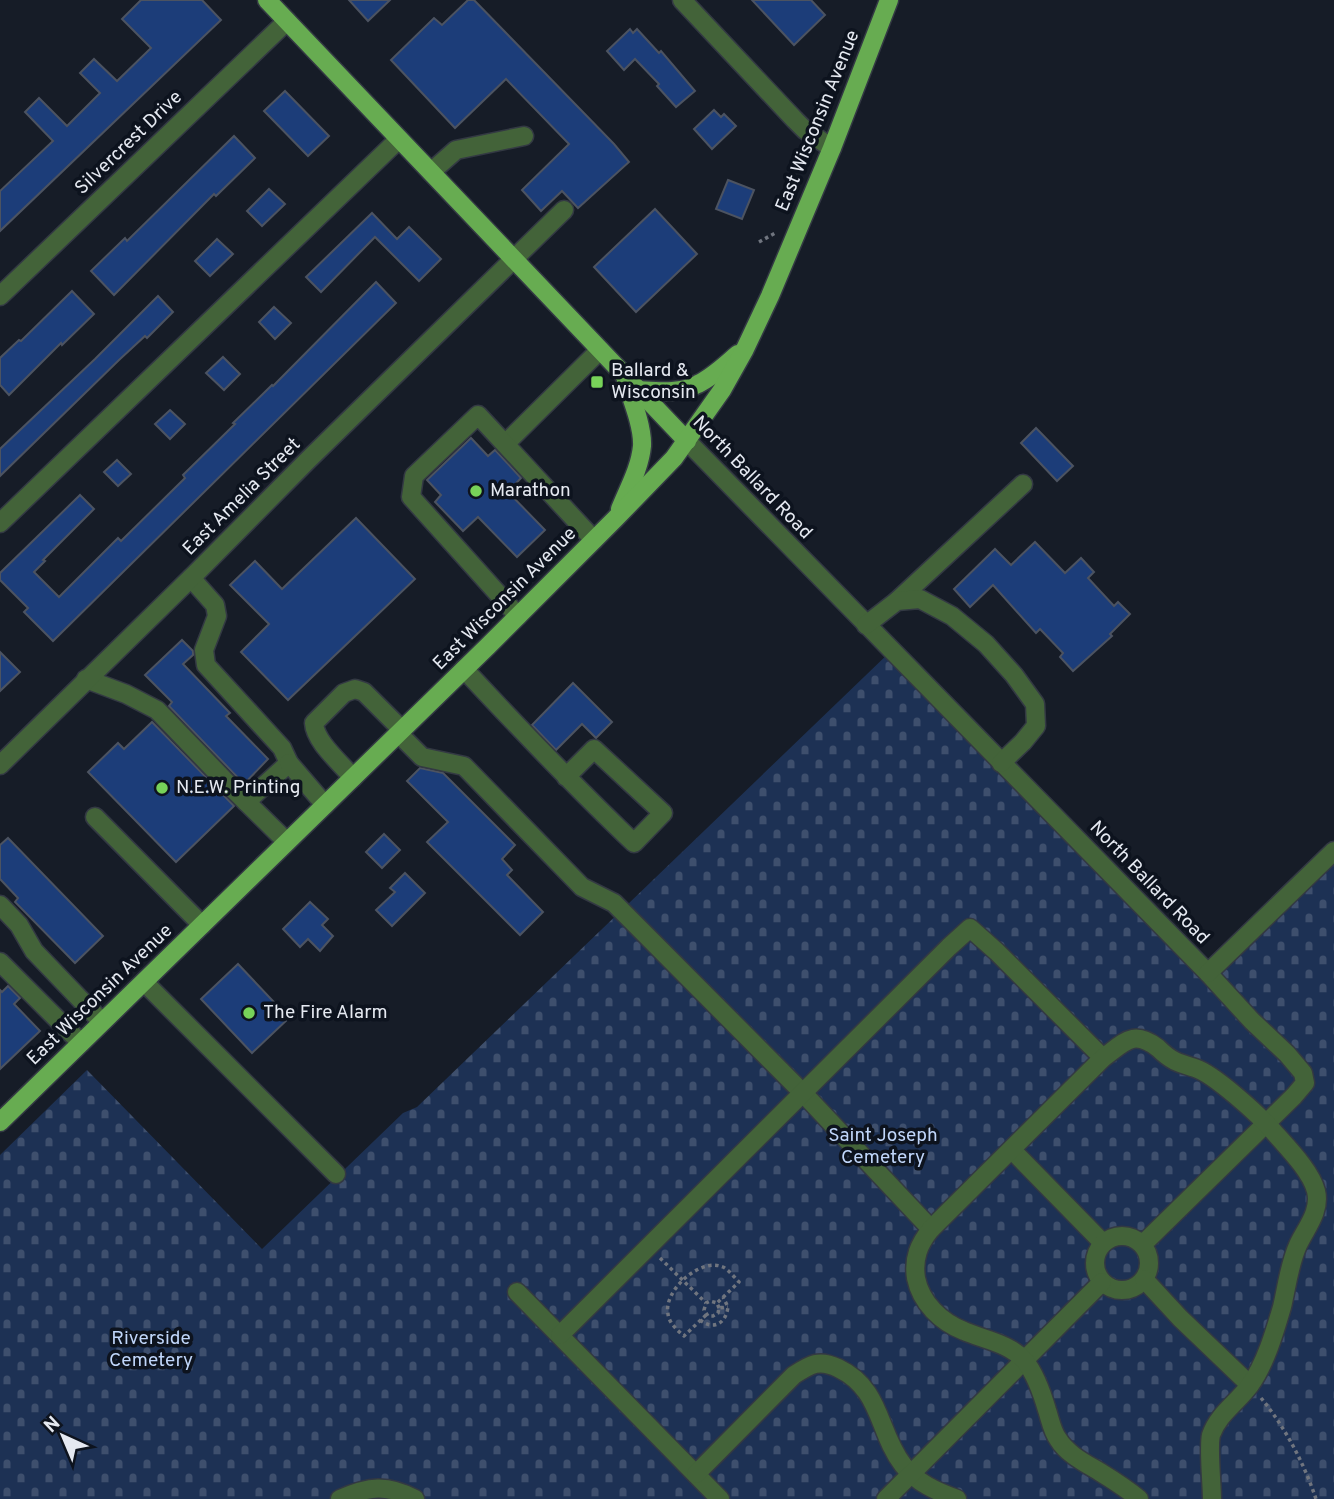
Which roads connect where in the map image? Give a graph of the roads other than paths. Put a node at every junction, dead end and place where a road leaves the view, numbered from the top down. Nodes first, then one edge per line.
1 (267, 0) edge
2 (682, 0) edge
3 (889, 0) edge
4 (287, 21) junction
5 (524, 136) dead end
6 (399, 139) junction
7 (832, 148) junction
8 (430, 172) junction
9 (564, 210) dead end
10 (514, 259) junction
11 (0, 296) edge
12 (745, 349) junction
13 (600, 350) junction
14 (624, 375) junction
15 (638, 390) junction
16 (687, 442) junction
17 (505, 444) junction
18 (1023, 484) dead end
19 (615, 519) junction
20 (0, 523) edge
21 (594, 540) junction
22 (191, 578) junction
23 (897, 601) junction
24 (518, 616) junction
25 (866, 625) junction
26 (464, 669) junction
27 (86, 679) junction
28 (400, 731) junction
29 (2, 758) edge
30 (289, 762) junction
31 (1001, 763) junction
32 (566, 777) junction
33 (353, 778) junction
34 (246, 802) junction
35 (325, 805) junction
36 (95, 817) dead end
37 (287, 842) junction
38 (1334, 851) edge
39 (0, 905) edge
40 (202, 925) junction
41 (0, 962) edge
42 (1210, 976) junction
43 (144, 982) junction
44 (102, 1022) junction
45 (80, 1043) junction
46 (1103, 1058) junction
47 (803, 1093) junction
48 (0, 1122) edge
49 (1266, 1123) junction
50 (1012, 1150) junction
51 (336, 1174) dead end
52 (931, 1229) junction
53 (1103, 1243) junction
54 (1143, 1244) junction
55 (1144, 1279) junction
56 (1102, 1282) junction
57 (517, 1292) dead end
58 (560, 1335) junction
59 (1024, 1360) junction
60 (1250, 1385) junction
61 (696, 1474) junction
62 (911, 1474) junction
63 (341, 1499) edge
64 (415, 1499) edge
65 (720, 1499) edge
66 (886, 1499) edge
67 (957, 1499) edge
68 (1139, 1499) edge
69 (1212, 1499) edge

1 - 4 main road, North Ballard Road
2 - 7 street
3 - 7 main road, East Wisconsin Avenue
4 - 6 main road, North Ballard Road
4 - 11 street, Silvercrest Drive
5 - 8 street
6 - 8 main road, North Ballard Road
6 - 20 street
7 - 12 main road, East Wisconsin Avenue
8 - 10 main road, North Ballard Road
9 - 10 street, East Amelia Street
10 - 13 main road, North Ballard Road
10 - 22 street, East Amelia Street
12 - 15 main road
12 - 16 main road, East Wisconsin Avenue
13 - 14 main road, North Ballard Road
13 - 17 street
14 - 15 main road, North Ballard Road
14 - 19 main road
15 - 16 main road, North Ballard Road
16 - 19 main road, East Wisconsin Avenue
16 - 25 street, North Ballard Road
17 - 21 street
17 - 24 street
18 - 23 street
19 - 21 main road, East Wisconsin Avenue
21 - 24 main road, East Wisconsin Avenue
22 - 27 street, East Amelia Street
22 - 30 street
23 - 25 street
23 - 31 street
24 - 26 main road, East Wisconsin Avenue
25 - 31 street, North Ballard Road
26 - 28 main road, East Wisconsin Avenue
26 - 32 street
27 - 29 street, East Amelia Street
27 - 34 street
28 - 33 main road, East Wisconsin Avenue
28 - 33 street
28 - 47 street
30 - 34 street
30 - 35 street
31 - 42 street, North Ballard Road
32 - 32 street
33 - 35 main road, East Wisconsin Avenue
34 - 37 street
35 - 37 main road, East Wisconsin Avenue
36 - 40 street
37 - 40 main road, East Wisconsin Avenue
38 - 42 street
39 - 44 street
40 - 43 main road, East Wisconsin Avenue
41 - 45 street
42 - 49 street, North Ballard Road
43 - 44 main road, East Wisconsin Avenue
43 - 51 street
44 - 45 main road, East Wisconsin Avenue
45 - 48 main road, East Wisconsin Avenue
46 - 47 street
46 - 49 street
46 - 50 street
47 - 52 street
47 - 58 street
49 - 54 street
49 - 60 street
50 - 52 street
50 - 53 street
52 - 59 street
53 - 54 street
53 - 56 street
54 - 55 street
55 - 56 street
55 - 60 street
56 - 59 street
57 - 58 street
58 - 61 street
59 - 62 street
59 - 68 street
60 - 69 street
61 - 62 street
61 - 65 street
62 - 66 street
62 - 67 street
63 - 64 street

